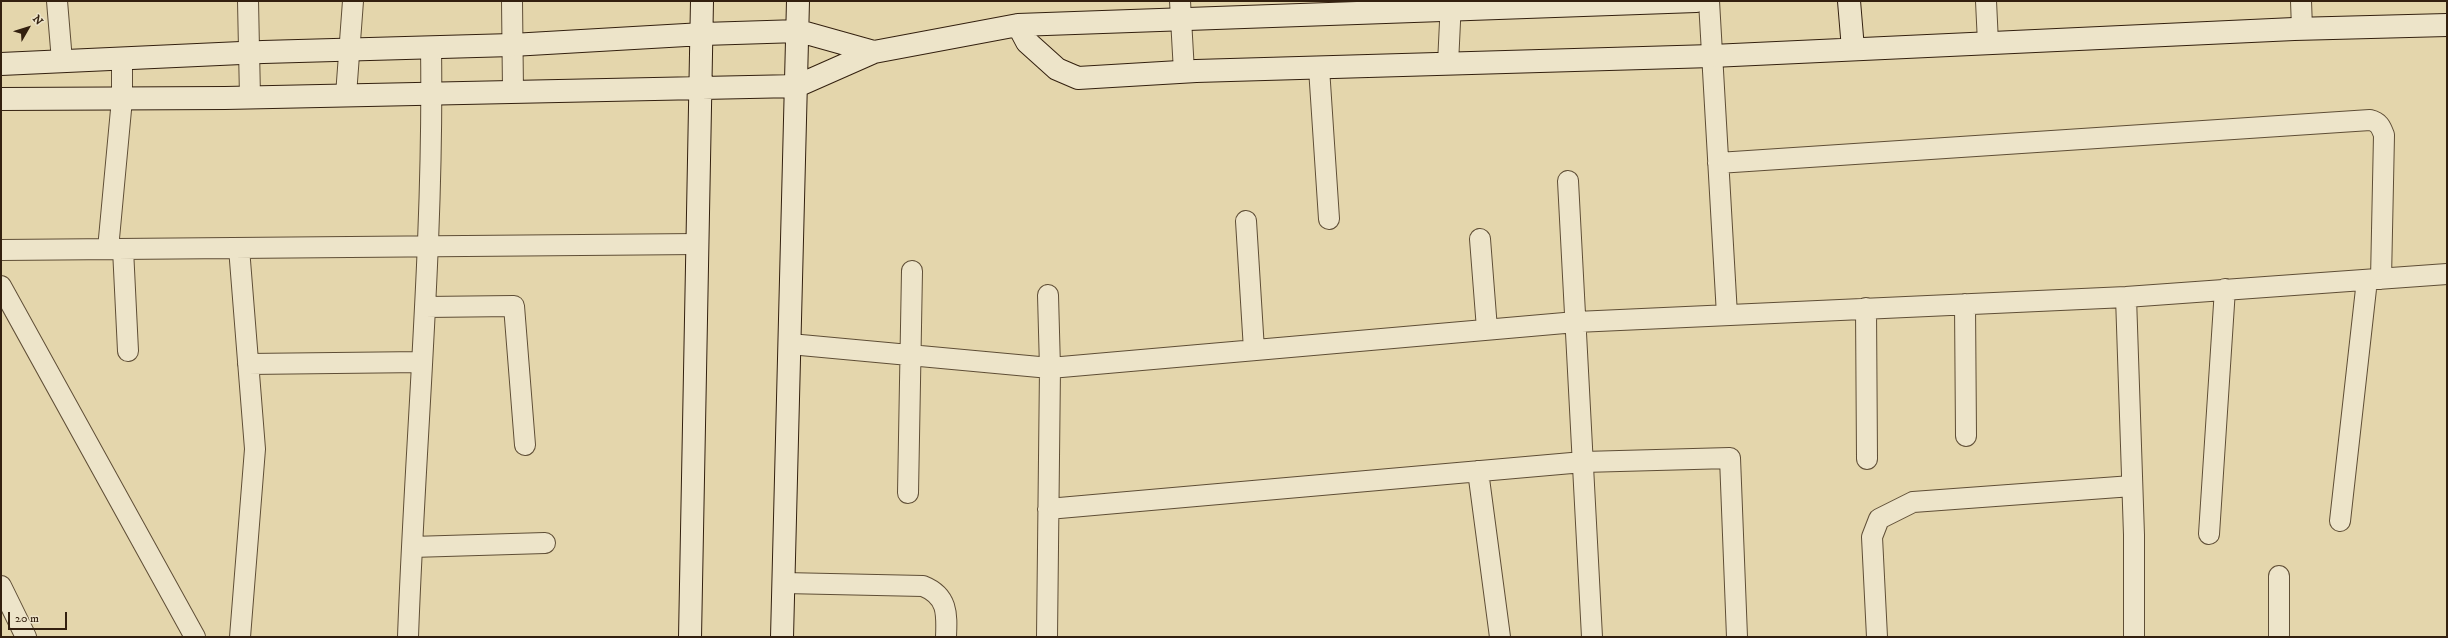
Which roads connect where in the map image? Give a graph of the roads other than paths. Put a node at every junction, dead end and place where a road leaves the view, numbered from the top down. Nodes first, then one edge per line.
1 (57, 1) edge
2 (248, 1) edge
3 (353, 1) edge
4 (512, 1) edge
5 (702, 1) edge
6 (798, 1) edge
7 (1696, 1) edge
8 (1709, 1) edge
9 (1849, 1) edge
10 (1986, 1) edge
11 (2301, 1) edge
12 (1451, 5) edge
13 (1180, 10) edge
14 (1018, 25) junction
15 (2447, 25) edge
16 (2302, 28) junction
17 (799, 31) junction
18 (703, 34) junction
19 (1988, 43) junction
20 (512, 45) junction
21 (430, 47) junction
22 (1853, 49) junction
23 (348, 50) junction
24 (874, 52) junction
25 (249, 53) junction
26 (1712, 56) junction
27 (122, 58) junction
28 (62, 61) junction
29 (1, 64) edge
30 (1448, 64) junction
31 (1319, 68) junction
32 (1184, 72) junction
33 (797, 86) junction
34 (702, 87) junction
35 (513, 91) junction
36 (431, 93) junction
37 (346, 95) junction
38 (250, 97) junction
39 (1, 99) edge
40 (122, 99) junction
41 (1718, 163) junction
42 (1568, 181) dead end
43 (1329, 220) dead end
44 (1246, 221) dead end
45 (1480, 239) dead end
46 (698, 244) junction
47 (427, 247) junction
48 (239, 248) junction
49 (115, 249) junction
50 (1, 250) edge
51 (912, 271) dead end
52 (2447, 274) edge
53 (2374, 279) junction
54 (1, 286) edge
55 (2224, 289) junction
56 (1048, 295) dead end
57 (2126, 297) junction
58 (1965, 304) junction
59 (425, 307) junction
60 (1866, 308) junction
61 (1727, 315) junction
62 (1576, 322) junction
63 (1488, 329) junction
64 (790, 344) junction
65 (1254, 350) junction
66 (128, 351) dead end
67 (911, 355) junction
68 (422, 362) junction
69 (248, 364) junction
70 (1050, 368) junction
71 (1966, 436) dead end
72 (525, 445) dead end
73 (1867, 459) dead end
74 (1583, 462) junction
75 (1478, 471) junction
76 (2132, 486) junction
77 (908, 493) dead end
78 (1048, 509) junction
79 (2340, 521) dead end
80 (2209, 534) dead end
81 (545, 543) dead end
82 (412, 547) junction
83 (2279, 576) dead end
84 (784, 583) junction
85 (1, 586) edge
86 (26, 637) edge
87 (195, 637) edge
88 (240, 637) edge
89 (408, 637) edge
90 (690, 637) edge
91 (782, 637) edge
92 (946, 637) edge
93 (1047, 637) edge
94 (1500, 637) edge
95 (1592, 637) edge
96 (1737, 637) edge
97 (1877, 637) edge
98 (2134, 637) edge
99 (2279, 637) edge

1 - 28 street
2 - 25 street
3 - 23 street
4 - 20 street
5 - 18 street
6 - 17 street
7 - 12 street
8 - 26 street
9 - 22 street
10 - 19 street
11 - 16 street
12 - 13 street
12 - 30 street
13 - 14 street
13 - 32 street
14 - 24 street
14 - 32 street
15 - 16 street
16 - 19 street
17 - 18 street
17 - 24 street
17 - 33 street
18 - 20 street
18 - 34 street
19 - 22 street
20 - 21 street
20 - 35 street
21 - 23 street
21 - 36 street
22 - 26 street
23 - 25 street
23 - 37 street
24 - 33 street
25 - 27 street
25 - 38 street
26 - 30 street
26 - 41 street
27 - 28 street
27 - 40 street
28 - 29 street
30 - 31 street
31 - 32 street
31 - 43 street
33 - 34 street
33 - 64 street
34 - 35 street
34 - 46 street
35 - 36 street
36 - 37 street
36 - 47 street
37 - 38 street
38 - 40 street
39 - 40 street
40 - 49 street
41 - 53 street
41 - 61 street
42 - 62 street
44 - 65 street
45 - 63 street
46 - 47 street
46 - 90 street
47 - 48 street
47 - 59 street
48 - 49 street
48 - 69 street
49 - 50 street
49 - 66 street
51 - 67 street
52 - 53 street
53 - 55 street
53 - 79 street
54 - 87 street
55 - 57 street
55 - 80 street
56 - 70 street
57 - 58 street
57 - 76 street
58 - 60 street
58 - 71 street
59 - 68 street
59 - 72 street
60 - 61 street
60 - 73 street
61 - 62 street
62 - 63 street
62 - 74 street
63 - 65 street
64 - 67 street
64 - 84 street
65 - 70 street
67 - 70 street
67 - 77 street
68 - 69 street
68 - 82 street
69 - 88 street
70 - 78 street
74 - 75 street
74 - 95 street
74 - 96 street
75 - 78 street
75 - 94 street
76 - 97 street
76 - 98 street
78 - 93 street
81 - 82 street
82 - 89 street
83 - 99 street
84 - 91 street
84 - 92 street
85 - 86 street

